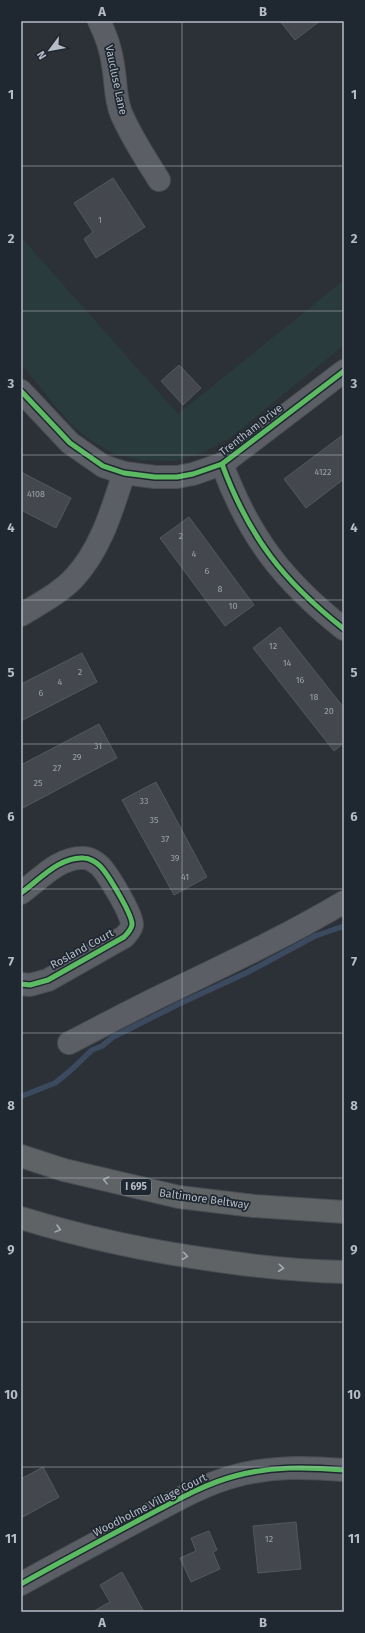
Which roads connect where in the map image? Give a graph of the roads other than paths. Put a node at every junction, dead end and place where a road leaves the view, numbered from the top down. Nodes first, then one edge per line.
1 (99, 21) edge
2 (159, 180) dead end
3 (344, 371) edge
4 (21, 391) edge
5 (222, 464) junction
6 (124, 473) junction
7 (21, 615) edge
8 (344, 629) edge
9 (21, 893) edge
10 (344, 902) edge
11 (21, 984) edge
12 (69, 1043) dead end
13 (21, 1156) edge
14 (344, 1197) edge
15 (254, 1206) junction
16 (344, 1212) edge
17 (21, 1218) edge
18 (344, 1272) edge
19 (344, 1470) edge
20 (21, 1584) edge

1 - 2 street, Vaucluse Lane
3 - 5 street, Trentham Drive
4 - 6 street, Trentham Drive
5 - 6 street, Trentham Drive
5 - 8 street
6 - 7 street
9 - 11 street, Rosland Court
10 - 12 street
15 -> 13 highway, Baltimore Beltway / I 695
14 - 15 highway
15 - 16 highway, Baltimore Beltway / I 695
17 -> 18 highway
19 - 20 street, Woodholme Village Court

